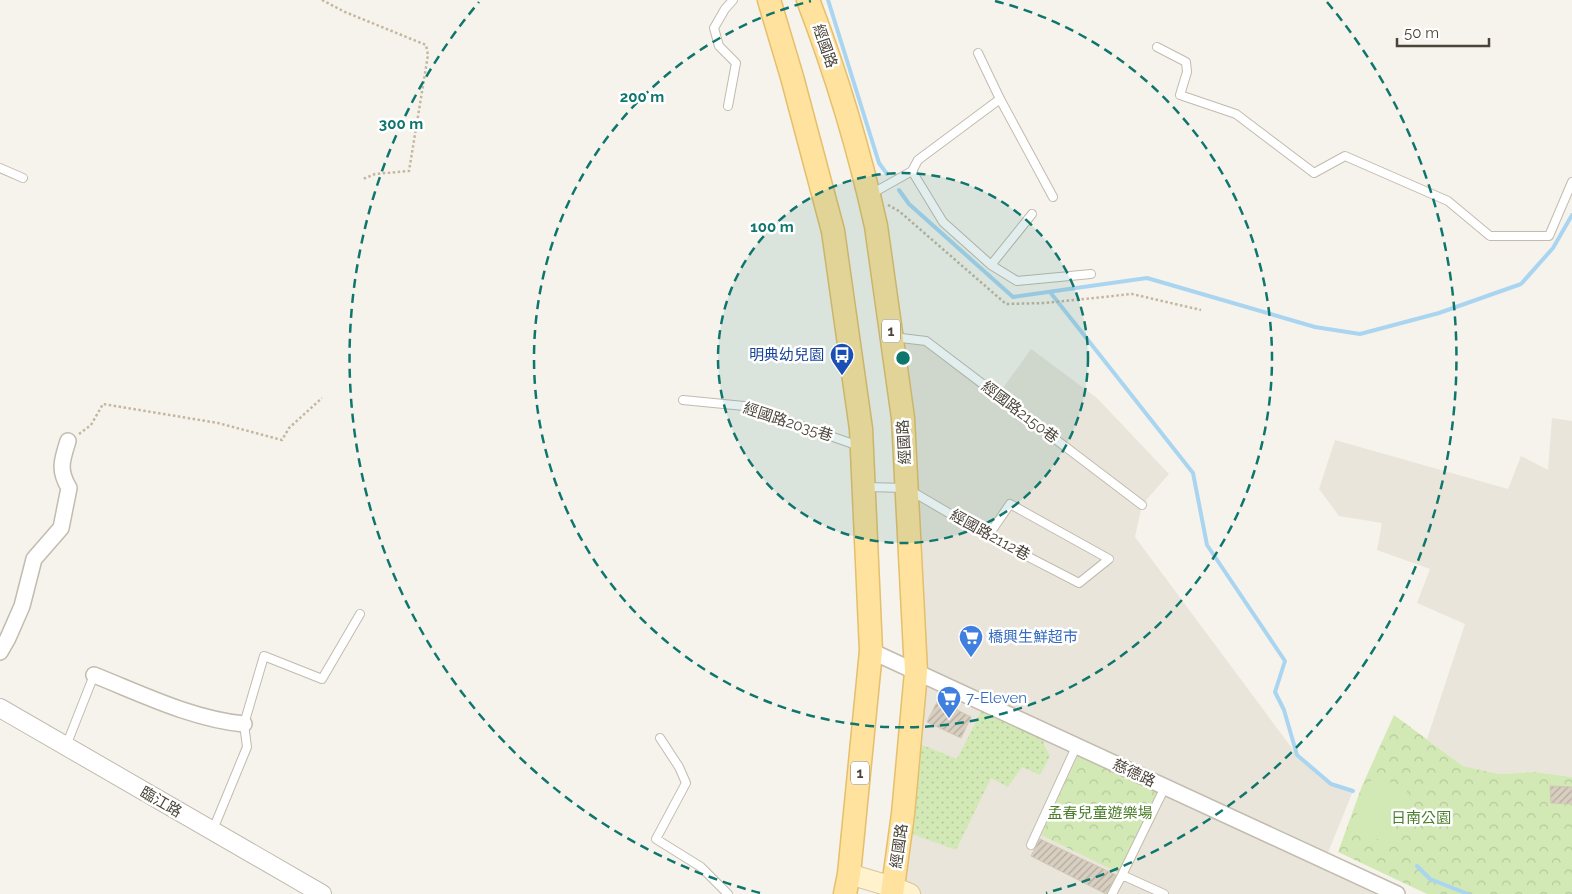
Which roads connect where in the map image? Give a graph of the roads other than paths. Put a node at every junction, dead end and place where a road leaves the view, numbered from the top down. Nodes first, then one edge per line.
1 (733, 0) edge
2 (769, 0) edge
3 (808, 0) edge
4 (1157, 47) dead end
5 (978, 53) dead end
6 (1000, 100) junction
7 (728, 106) dead end
8 (0, 168) edge
9 (912, 170) junction
10 (23, 178) dead end
11 (1572, 182) edge
12 (869, 196) junction
13 (1053, 197) dead end
14 (1032, 214) dead end
15 (991, 265) junction
16 (1091, 274) dead end
17 (892, 337) junction
18 (683, 400) dead end
19 (68, 441) road end
20 (861, 446) junction
21 (863, 487) junction
22 (906, 488) junction
23 (1142, 505) dead end
24 (988, 536) junction
25 (360, 614) dead end
26 (871, 651) junction
27 (0, 652) edge
28 (916, 672) junction
29 (94, 675) joint
30 (0, 708) edge
31 (244, 724) junction
32 (660, 738) dead end
33 (66, 746) junction
34 (1076, 746) junction
35 (1165, 787) junction
36 (212, 832) junction
37 (1031, 845) dead end
38 (1122, 875) junction
39 (847, 884) edge
40 (898, 892) edge
41 (322, 894) edge
42 (728, 894) edge
43 (1112, 894) edge
44 (1164, 894) edge
45 (1397, 894) edge

1 - 7 lane
2 - 20 main road, 1
3 - 12 main road, 經國路 / 1
4 - 11 lane
5 - 6 lane
6 - 9 lane
6 - 13 lane
8 - 10 lane
9 - 12 lane
9 - 15 lane
12 - 17 main road, 經國路 / 1
14 - 15 lane
15 - 16 lane
17 - 22 main road, 經國路 / 1
17 - 23 lane, 經國路2150巷
18 - 20 lane, 經國路2035巷
19 - 27 street
20 - 21 main road, 1
21 - 22 lane, 經國路2112巷
21 - 26 main road, 1
22 - 24 lane, 經國路2112巷
22 - 28 main road, 經國路 / 1
24 - 24 lane, 經國路2112巷
25 - 31 lane
26 - 28 street, 慈德路
26 - 39 main road, 1
28 - 34 street, 慈德路
28 - 40 main road, 經國路 / 1
29 - 31 street
29 - 33 lane
30 - 33 street, 臨江路
31 - 36 lane
32 - 42 lane
33 - 36 street, 臨江路
34 - 35 street, 慈德路
34 - 37 lane
35 - 38 lane
35 - 45 street, 慈德路
36 - 41 street, 臨江路
38 - 43 lane
38 - 44 lane
39 - 40 main road

